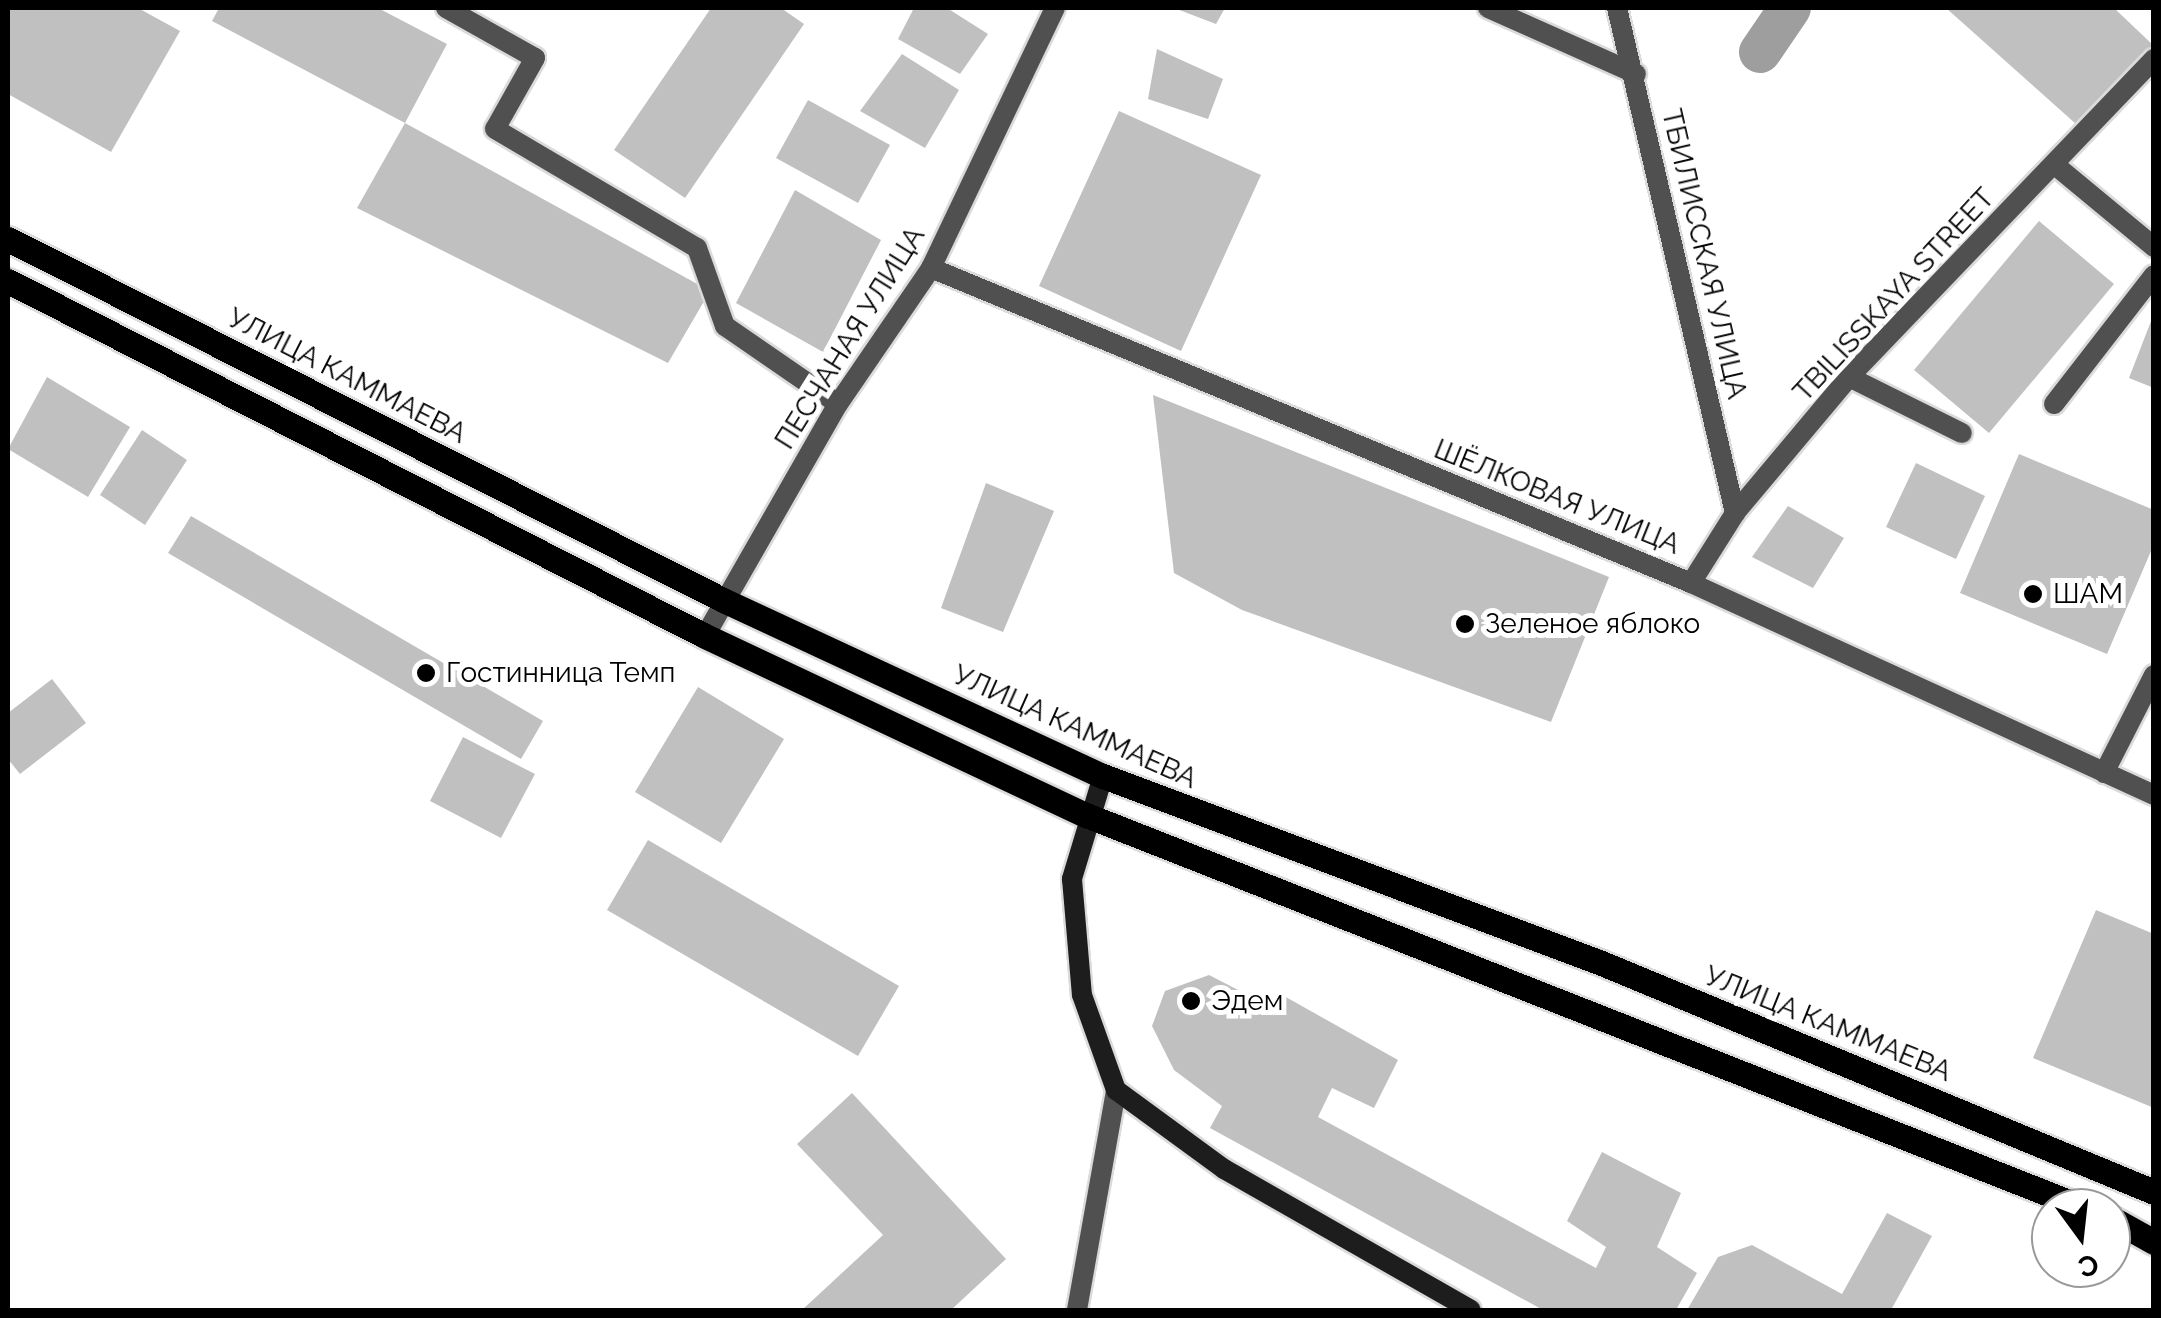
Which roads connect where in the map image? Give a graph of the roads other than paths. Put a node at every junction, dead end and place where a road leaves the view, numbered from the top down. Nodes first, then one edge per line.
1 (446, 8) edge
2 (1055, 8) edge
3 (1488, 8) edge
4 (1618, 8) edge
5 (2154, 60) edge
6 (1636, 74) junction
7 (2056, 165) junction
8 (8, 238) edge
9 (2154, 246) edge
10 (931, 268) junction
11 (2154, 276) edge
12 (8, 280) edge
13 (1849, 377) junction
14 (838, 404) junction
15 (2054, 404) dead end
16 (1962, 433) dead end
17 (1735, 513) junction
18 (1691, 583) junction
19 (723, 600) junction
20 (705, 636) junction
21 (2154, 675) edge
22 (2104, 773) junction
23 (1103, 776) junction
24 (2154, 795) edge
25 (1086, 815) junction
26 (1116, 1090) junction
27 (2033, 1188) edge
28 (2154, 1192) edge
29 (2131, 1229) edge
30 (2154, 1242) edge
31 (1077, 1310) edge
32 (1471, 1310) edge

1 - 14 street
2 - 10 street, ПЕСЧАНАЯ УЛИЦА
3 - 6 street
4 - 6 street, ТБИЛИССКАЯ УЛИЦА
5 - 7 street, TBILISSKAYA STREET
6 - 17 street, ТБИЛИССКАЯ УЛИЦА
7 - 9 street
7 - 13 street, TBILISSKAYA STREET
8 - 19 main road, УЛИЦА КАММАЕВА
10 - 14 street, ПЕСЧАНАЯ УЛИЦА
10 - 18 street, ШЁЛКОВАЯ УЛИЦА
11 - 15 street
12 - 20 main road
13 - 16 street
13 - 17 street, TBILISSKAYA STREET
14 - 19 street, ПЕСЧАНАЯ УЛИЦА
17 - 18 street, TBILISSKAYA STREET
18 - 22 street, ШЁЛКОВАЯ УЛИЦА
19 - 20 street, ПЕСЧАНАЯ УЛИЦА
19 - 23 main road, УЛИЦА КАММАЕВА
20 - 25 main road
21 - 22 street
22 - 24 street, ШЁЛКОВАЯ УЛИЦА
23 - 25 street
23 - 28 main road, УЛИЦА КАММАЕВА
25 - 26 street
25 - 27 main road
26 - 31 street
26 - 32 street
29 - 30 main road

